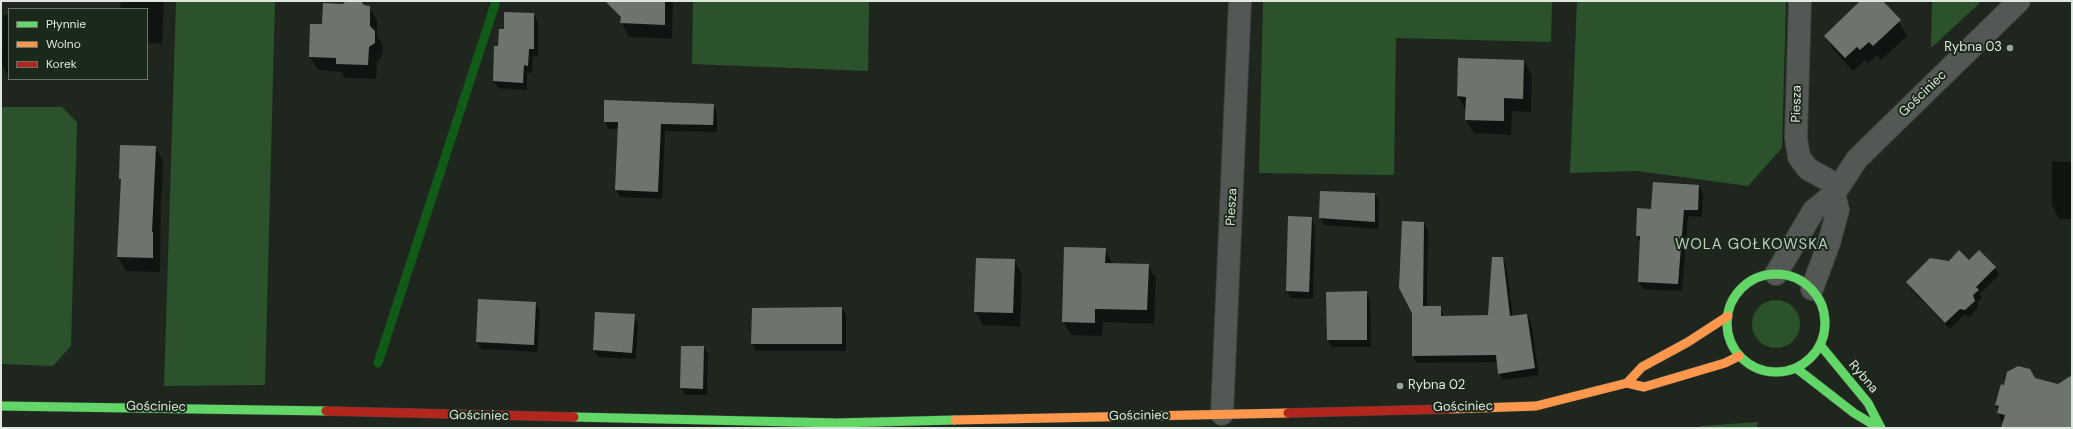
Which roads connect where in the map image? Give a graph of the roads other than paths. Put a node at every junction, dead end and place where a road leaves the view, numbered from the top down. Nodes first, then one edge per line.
1 (1240, 1) edge
2 (1800, 1) edge
3 (2019, 1) edge
4 (1836, 190) junction
5 (1776, 274) junction
6 (1812, 290) junction
7 (1728, 316) junction
8 (1821, 346) junction
9 (1740, 356) junction
10 (1796, 368) junction
11 (1627, 383) junction
12 (1, 406) edge
13 (1222, 414) junction
14 (1880, 428) edge

1 - 13 street, Piesza
2 - 4 street, Piesza
3 - 4 street, Gościniec
4 - 5 street, Gościniec
4 - 6 street
5 - 6 street
5 - 7 street
6 - 8 street
7 - 9 street
7 - 11 street
8 - 10 street
8 - 14 street, Rybna
9 - 10 street
9 - 11 street, Gościniec
10 - 14 street, Rybna
11 - 13 street, Gościniec
12 - 13 street, Gościniec

